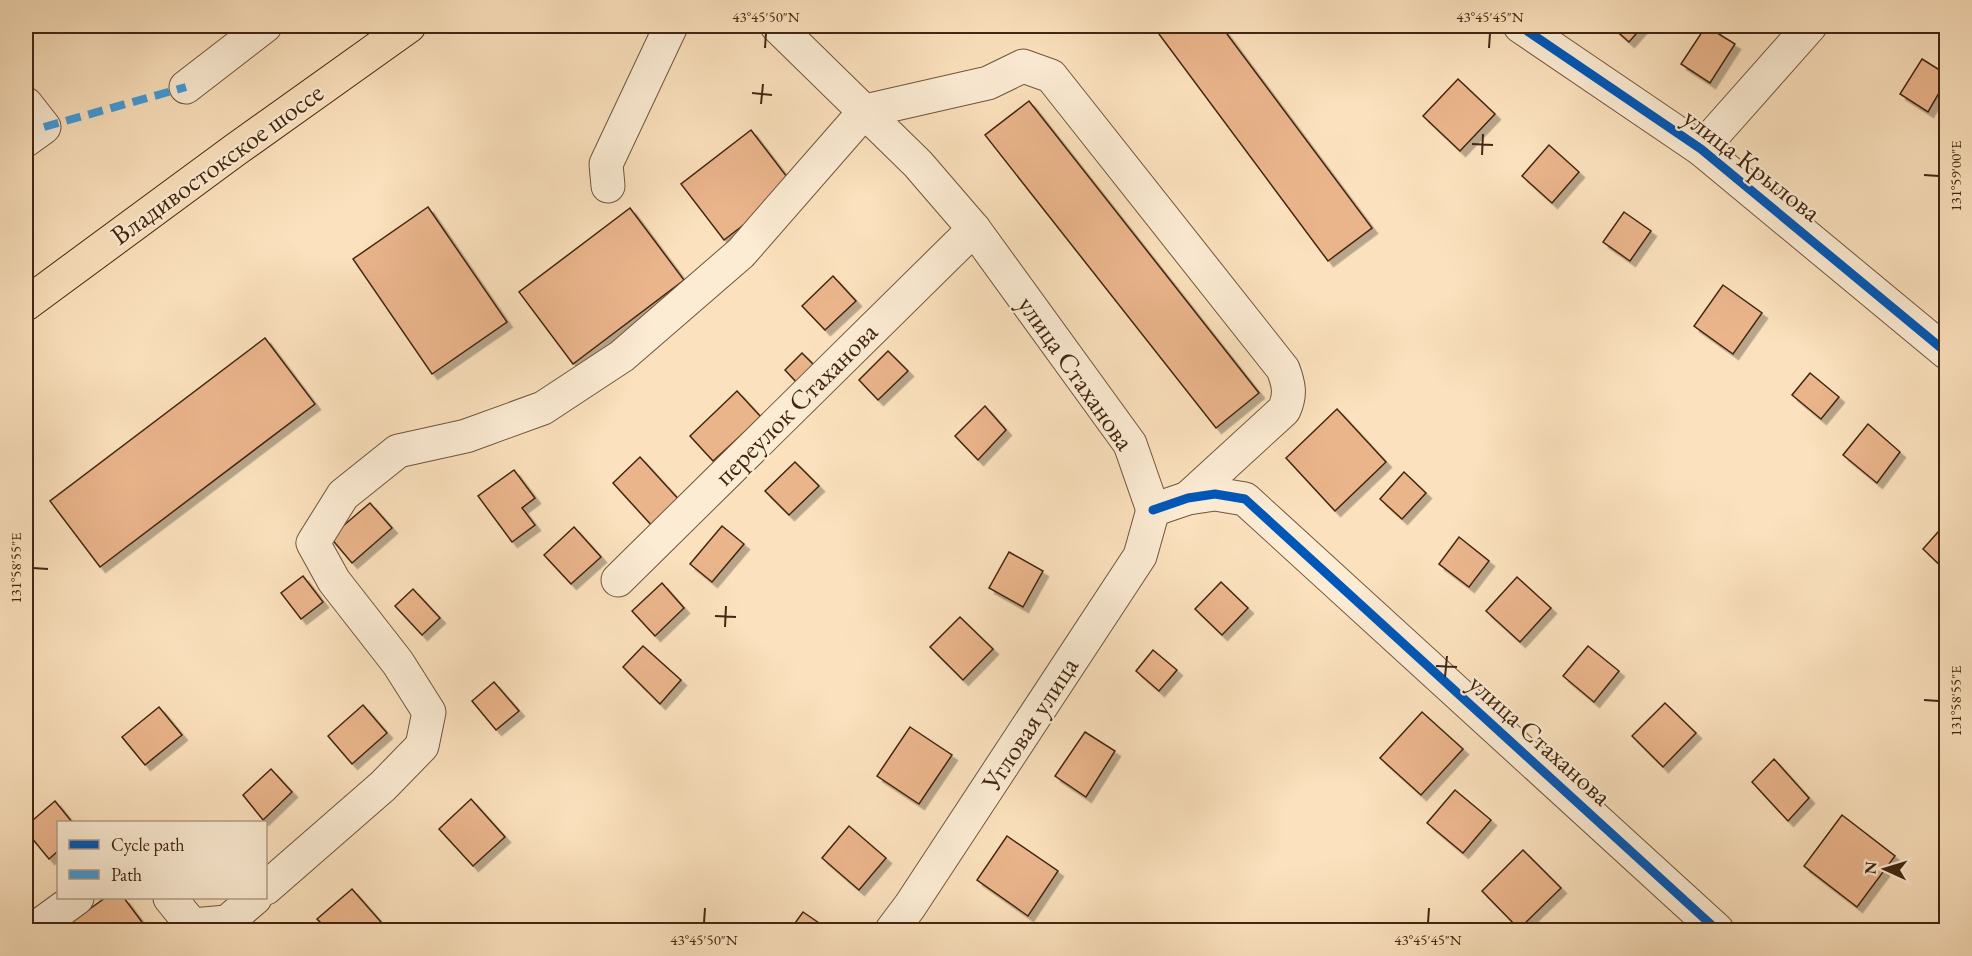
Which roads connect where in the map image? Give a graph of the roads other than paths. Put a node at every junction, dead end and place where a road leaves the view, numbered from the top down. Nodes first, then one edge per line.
1 (265, 26) edge
2 (409, 26) edge
3 (671, 26) edge
4 (1520, 26) edge
5 (1810, 26) edge
6 (792, 30) edge
7 (186, 87) dead end
8 (26, 104) edge
9 (865, 111) junction
10 (26, 140) edge
11 (1701, 149) junction
12 (608, 186) dead end
13 (974, 229) junction
14 (26, 304) edge
15 (1947, 352) edge
16 (1188, 498) junction
17 (1153, 510) junction
18 (618, 580) dead end
19 (267, 887) edge
20 (74, 899) edge
21 (172, 899) edge
22 (253, 899) edge
23 (33, 930) edge
24 (891, 930) edge
25 (1717, 930) edge

1 - 7 street
2 - 14 highway, Владивостокское шоссе
3 - 12 street
4 - 11 street, улица Крылова
5 - 11 street
6 - 9 street, улица Стаханова
8 - 10 street
9 - 13 street, улица Стаханова
9 - 16 street
9 - 19 street
11 - 15 street, улица Крылова
13 - 17 street, улица Стаханова
13 - 18 street, переулок Стаханова
16 - 17 street, улица Стаханова
16 - 25 street, улица Стаханова
17 - 24 street, Угловая улица
20 - 23 street
21 - 22 street

